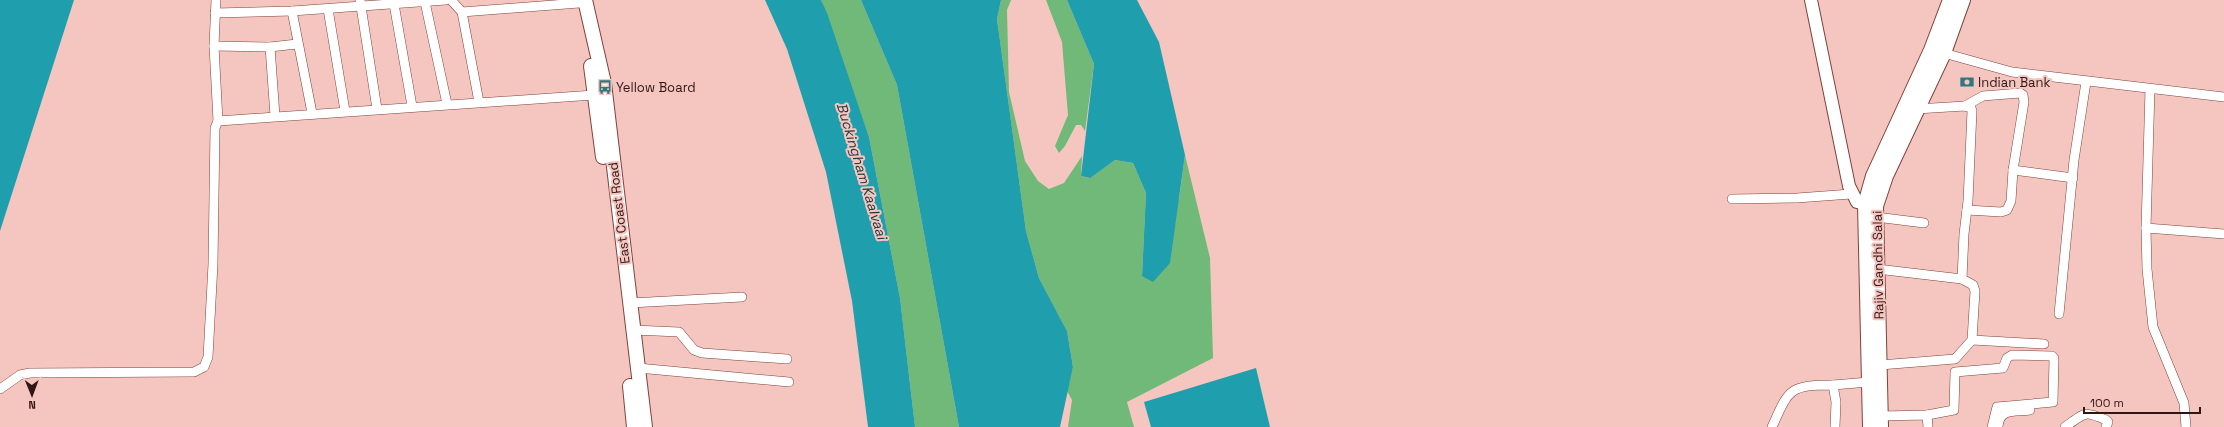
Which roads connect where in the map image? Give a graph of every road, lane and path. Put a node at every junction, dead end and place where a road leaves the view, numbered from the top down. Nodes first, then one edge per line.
1 (216, 0) edge
2 (446, 0) edge
3 (451, 0) edge
4 (1811, 0) edge
5 (1950, 0) edge
6 (1963, 0) edge
7 (580, 1) edge
8 (425, 2) junction
9 (360, 3) edge
10 (394, 4) junction
11 (328, 8) junction
12 (292, 11) junction
13 (462, 12) junction
14 (215, 13) junction
15 (297, 44) junction
16 (214, 46) junction
17 (270, 47) junction
18 (1937, 52) junction
19 (2086, 82) junction
20 (2150, 89) junction
21 (594, 95) junction
22 (2224, 97) edge
23 (479, 102) junction
24 (447, 104) junction
25 (412, 106) junction
26 (1965, 106) junction
27 (378, 109) junction
28 (1916, 109) junction
29 (345, 111) junction
30 (312, 113) junction
31 (275, 116) junction
32 (218, 121) junction
33 (2013, 170) junction
34 (2073, 178) junction
35 (1851, 194) junction
36 (1732, 199) dead end
37 (1872, 209) junction
38 (1967, 210) junction
39 (1924, 223) dead end
40 (2146, 228) junction
41 (2224, 234) edge
42 (1877, 270) junction
43 (1962, 279) junction
44 (742, 297) dead end
45 (630, 303) junction
46 (2059, 314) dead end
47 (633, 330) junction
48 (1972, 340) junction
49 (2044, 344) dead end
50 (787, 359) dead end
51 (1880, 365) junction
52 (638, 368) junction
53 (789, 382) dead end
54 (1869, 382) junction
55 (1833, 385) junction
56 (0, 389) edge
57 (2051, 407) dead end
58 (1927, 415) junction
59 (1881, 421) edge
60 (634, 427) edge
61 (644, 427) edge
62 (1772, 427) edge
63 (1835, 427) edge
64 (1870, 427) edge
65 (1928, 427) edge
66 (1992, 427) edge
67 (1998, 427) edge
68 (2065, 427) edge
69 (2106, 427) edge
70 (2186, 427) edge

1 - 14 street
2 - 8 street
3 - 13 street
4 - 35 street
5 - 18 main road, Rajiv Gandhi Salai
6 - 18 main road, Rajiv Gandhi Salai
7 - 13 street
7 - 21 main road, East Coast Road
7 - 45 main road, East Coast Road
8 - 10 street
8 - 24 street
9 - 10 street
9 - 11 street
9 - 27 street
10 - 25 street
11 - 12 street
11 - 29 street
12 - 14 street
12 - 15 street
13 - 23 street
14 - 16 street
15 - 17 street
15 - 30 street
16 - 17 street
16 - 32 street
17 - 31 street
18 - 19 street
18 - 28 main road, Rajiv Gandhi Salai
18 - 37 main road, Rajiv Gandhi Salai
19 - 20 street
19 - 34 street
20 - 22 street
20 - 40 street
21 - 23 street
21 - 60 main road, East Coast Road
23 - 24 street
24 - 25 street
25 - 27 street
26 - 28 street
26 - 33 street
26 - 38 street
27 - 29 street
28 - 37 main road, Rajiv Gandhi Salai
29 - 30 street
30 - 31 street
31 - 32 street
32 - 56 street
33 - 34 street
33 - 38 street
34 - 46 street
35 - 36 street
35 - 37 street
37 - 39 street
37 - 42 main road, Rajiv Gandhi Salai
37 - 54 main road, Rajiv Gandhi Salai
38 - 43 street
40 - 41 street
40 - 70 street
42 - 43 street
42 - 51 main road, Rajiv Gandhi Salai
43 - 48 street
44 - 45 street
45 - 47 main road, East Coast Road
47 - 50 street
47 - 52 main road, East Coast Road
48 - 49 street
48 - 51 street
51 - 59 main road, Rajiv Gandhi Salai
52 - 53 street
52 - 61 main road, East Coast Road
54 - 55 street
54 - 64 main road, Rajiv Gandhi Salai
55 - 62 street
55 - 63 street
57 - 67 street
58 - 59 street
58 - 65 street
58 - 66 street
68 - 69 street

